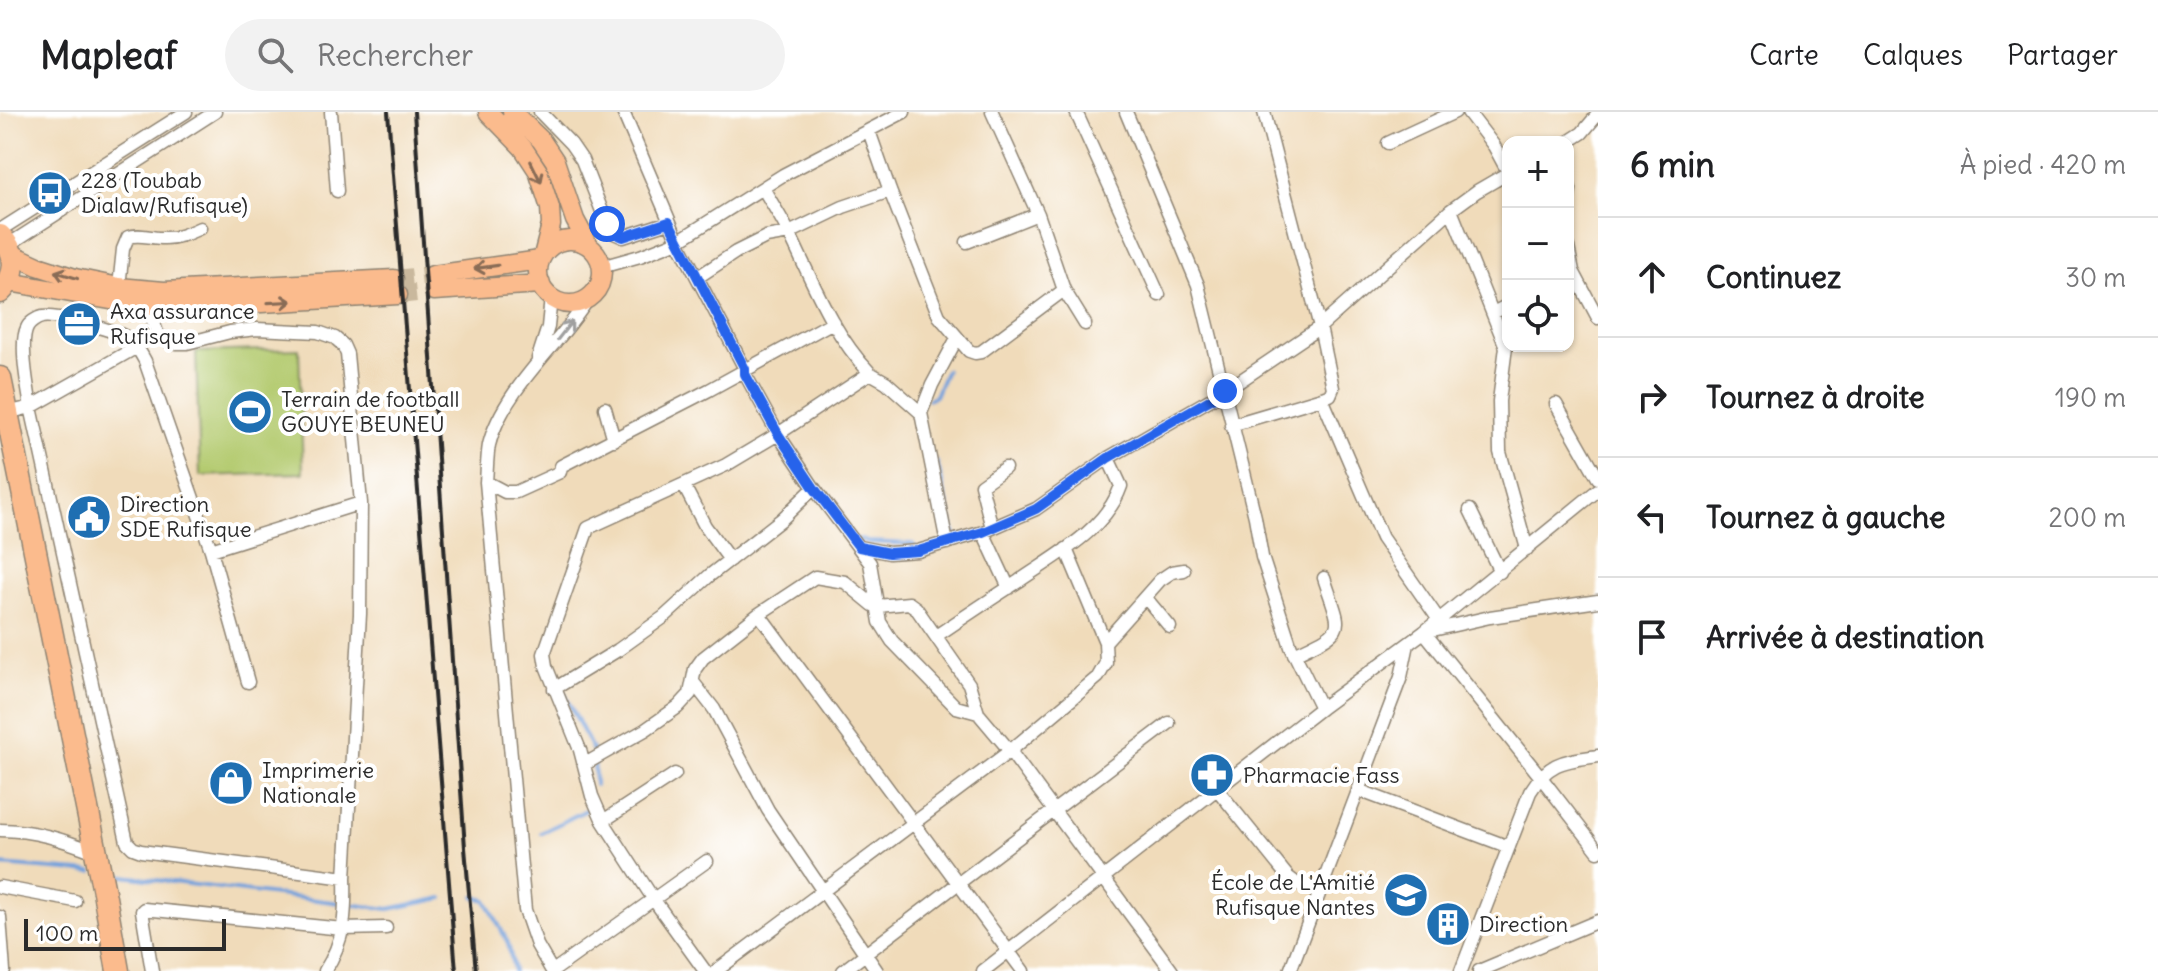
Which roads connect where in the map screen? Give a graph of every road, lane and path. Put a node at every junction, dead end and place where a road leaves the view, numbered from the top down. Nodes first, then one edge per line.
1 (186, 112) edge
2 (215, 112) edge
3 (331, 112) edge
4 (488, 112) edge
5 (512, 112) edge
6 (540, 112) edge
7 (623, 112) edge
8 (904, 112) edge
9 (992, 112) edge
10 (1076, 112) edge
11 (1126, 112) edge
12 (1264, 112) edge
13 (1455, 112) edge
14 (1468, 112) edge
15 (1598, 114) edge
16 (869, 131) junction
17 (1574, 138) edge
18 (1388, 143) dead end
19 (1502, 161) edge
20 (1502, 176) edge
21 (763, 188) junction
22 (337, 191) dead end
23 (890, 191) junction
24 (1451, 210) junction
25 (1038, 214) junction
26 (669, 222) junction
27 (200, 228) dead end
28 (789, 233) junction
29 (5, 241) edge
30 (678, 241) junction
31 (967, 242) dead end
32 (589, 246) junction
33 (542, 256) junction
34 (601, 267) junction
35 (698, 277) junction
36 (1574, 279) edge
37 (119, 287) junction
38 (1064, 290) junction
39 (546, 291) junction
40 (3, 294) edge
41 (1159, 295) dead end
42 (590, 297) junction
43 (147, 305) junction
44 (1502, 308) edge
45 (1493, 313) junction
46 (1598, 318) edge
47 (833, 322) junction
48 (1085, 324) dead end
49 (1320, 327) junction
50 (957, 338) junction
51 (137, 347) junction
52 (537, 361) junction
53 (745, 369) junction
54 (870, 373) junction
55 (0, 378) edge
56 (1225, 391) junction
57 (1322, 398) junction
58 (1556, 404) dead end
59 (31, 407) junction
60 (605, 408) dead end
61 (7, 413) junction
62 (921, 413) junction
63 (1231, 425) junction
64 (778, 434) junction
65 (614, 440) junction
66 (1108, 458) junction
67 (1005, 468) dead end
68 (1598, 478) edge
69 (486, 482) junction
70 (684, 486) junction
71 (814, 488) junction
72 (1598, 490) edge
73 (361, 503) junction
74 (1470, 510) dead end
75 (988, 530) junction
76 (947, 543) junction
77 (859, 547) junction
78 (1066, 549) junction
79 (1527, 549) junction
80 (211, 550) junction
81 (730, 560) junction
82 (1184, 570) dead end
83 (1500, 572) junction
84 (1324, 578) dead end
85 (1009, 588) junction
86 (1145, 597) junction
87 (1598, 601) edge
88 (878, 606) junction
89 (759, 614) junction
90 (1439, 620) junction
91 (1170, 627) dead end
92 (1424, 632) junction
93 (936, 636) junction
94 (1105, 642) junction
95 (1408, 644) junction
96 (1294, 654) junction
97 (248, 682) dead end
98 (693, 682) junction
99 (554, 689) junction
100 (1321, 708) junction
101 (978, 713) junction
102 (1169, 723) dead end
103 (1010, 751) junction
104 (1598, 756) edge
105 (585, 764) junction
106 (675, 774) dead end
107 (1540, 776) junction
108 (1217, 789) junction
109 (1358, 790) junction
110 (1053, 810) junction
111 (603, 821) junction
112 (914, 823) junction
113 (0, 830) edge
114 (1509, 847) junction
115 (1598, 851) edge
116 (97, 857) junction
117 (707, 861) dead end
118 (1103, 877) junction
119 (345, 878) junction
120 (958, 883) junction
121 (0, 887) edge
122 (1319, 891) junction
123 (822, 892) junction
124 (654, 900) junction
125 (75, 901) dead end
126 (0, 917) edge
127 (1598, 921) edge
128 (386, 928) dead end
129 (343, 929) junction
130 (1008, 951) junction
131 (864, 954) junction
132 (4, 971) edge
133 (118, 971) edge
134 (152, 971) edge
135 (325, 971) edge
136 (553, 971) edge
137 (705, 971) edge
138 (716, 971) edge
139 (843, 971) edge
140 (877, 971) edge
141 (983, 971) edge
142 (1023, 971) edge
143 (1172, 971) edge
144 (1290, 971) edge
145 (1461, 971) edge
146 (1479, 971) edge

1 - 29 street
2 - 29 street
3 - 22 street
4 -> 33 main road
5 - 32 main road
6 - 26 street
7 - 26 street
8 - 16 street
9 - 25 street
10 - 41 street
11 - 56 street
12 - 49 street
13 - 18 street
14 - 19 street
15 - 17 street
16 - 21 street
16 - 23 street
20 - 24 street
21 - 28 street
21 - 30 street
23 - 28 street
23 - 50 street
24 - 45 street
24 - 49 street
25 - 31 street
25 - 38 street
26 - 30 street
27 - 37 street
28 - 35 street
28 - 47 street
37 -> 29 main road
29 - 40 highway
30 - 34 street
30 - 35 street
32 - 33 main road
32 - 34 main road
33 - 39 main road
33 -> 39 main road
34 - 42 main road
35 - 53 street
36 - 46 street
43 -> 37 main road
38 - 48 street
38 - 50 street
39 - 42 main road
39 - 52 street
40 - 43 main road
52 -> 42 street
43 - 73 street
44 - 45 street
45 - 79 street
47 - 53 street
47 - 54 street
49 - 56 street
49 - 57 street
50 - 62 street
51 - 59 street
51 - 59 street
51 - 80 street
52 - 69 street
53 - 64 street
53 - 65 street
54 - 62 street
54 - 64 street
55 - 61 highway
56 - 63 street
56 - 66 street
57 - 63 street
57 - 90 street
58 - 68 street
59 - 61 street
59 - 119 street
60 - 65 street
61 - 116 highway
62 - 76 street
63 - 96 street
64 - 70 street
64 - 71 street
65 - 69 street
66 - 75 street
66 - 78 street
67 - 75 street
69 - 136 street
70 - 81 street
70 - 99 street
71 - 77 street
71 - 81 street
72 - 79 street
73 - 80 street
73 - 119 street
74 - 83 street
75 - 76 street
75 - 85 street
76 - 77 street
77 - 88 street
78 - 85 street
78 - 94 street
79 - 83 street
80 - 97 street
81 - 99 street
82 - 86 street
83 - 90 street
84 - 96 street
85 - 93 street
86 - 91 street
86 - 94 street
87 - 92 street
88 - 89 street
88 - 93 street
88 - 101 street
89 - 98 street
89 - 112 street
90 - 92 street
92 - 95 street
92 - 107 street
93 - 101 street
94 - 103 street
95 - 100 street
95 - 109 street
96 - 100 street
98 - 105 street
98 - 123 street
99 - 105 street
100 - 108 street
101 - 103 street
102 - 110 street
103 - 110 street
103 - 112 street
104 - 107 street
105 - 111 street
106 - 111 street
107 - 114 street
107 - 115 street
108 - 118 street
108 - 122 street
109 - 114 street
109 - 122 street
110 - 118 street
110 - 120 street
111 - 124 street
112 - 120 street
112 - 123 street
113 - 116 street
114 - 145 street
116 - 133 highway
117 - 124 street
118 - 130 street
118 - 143 street
119 - 129 street
120 - 130 street
120 - 131 street
121 - 125 street
122 - 144 street
123 - 131 street
123 - 138 street
124 - 136 street
124 - 137 street
126 - 132 street
127 - 146 street
128 - 129 street
129 - 134 street
129 - 135 street
130 - 141 street
130 - 142 street
131 - 139 street
131 - 140 street

